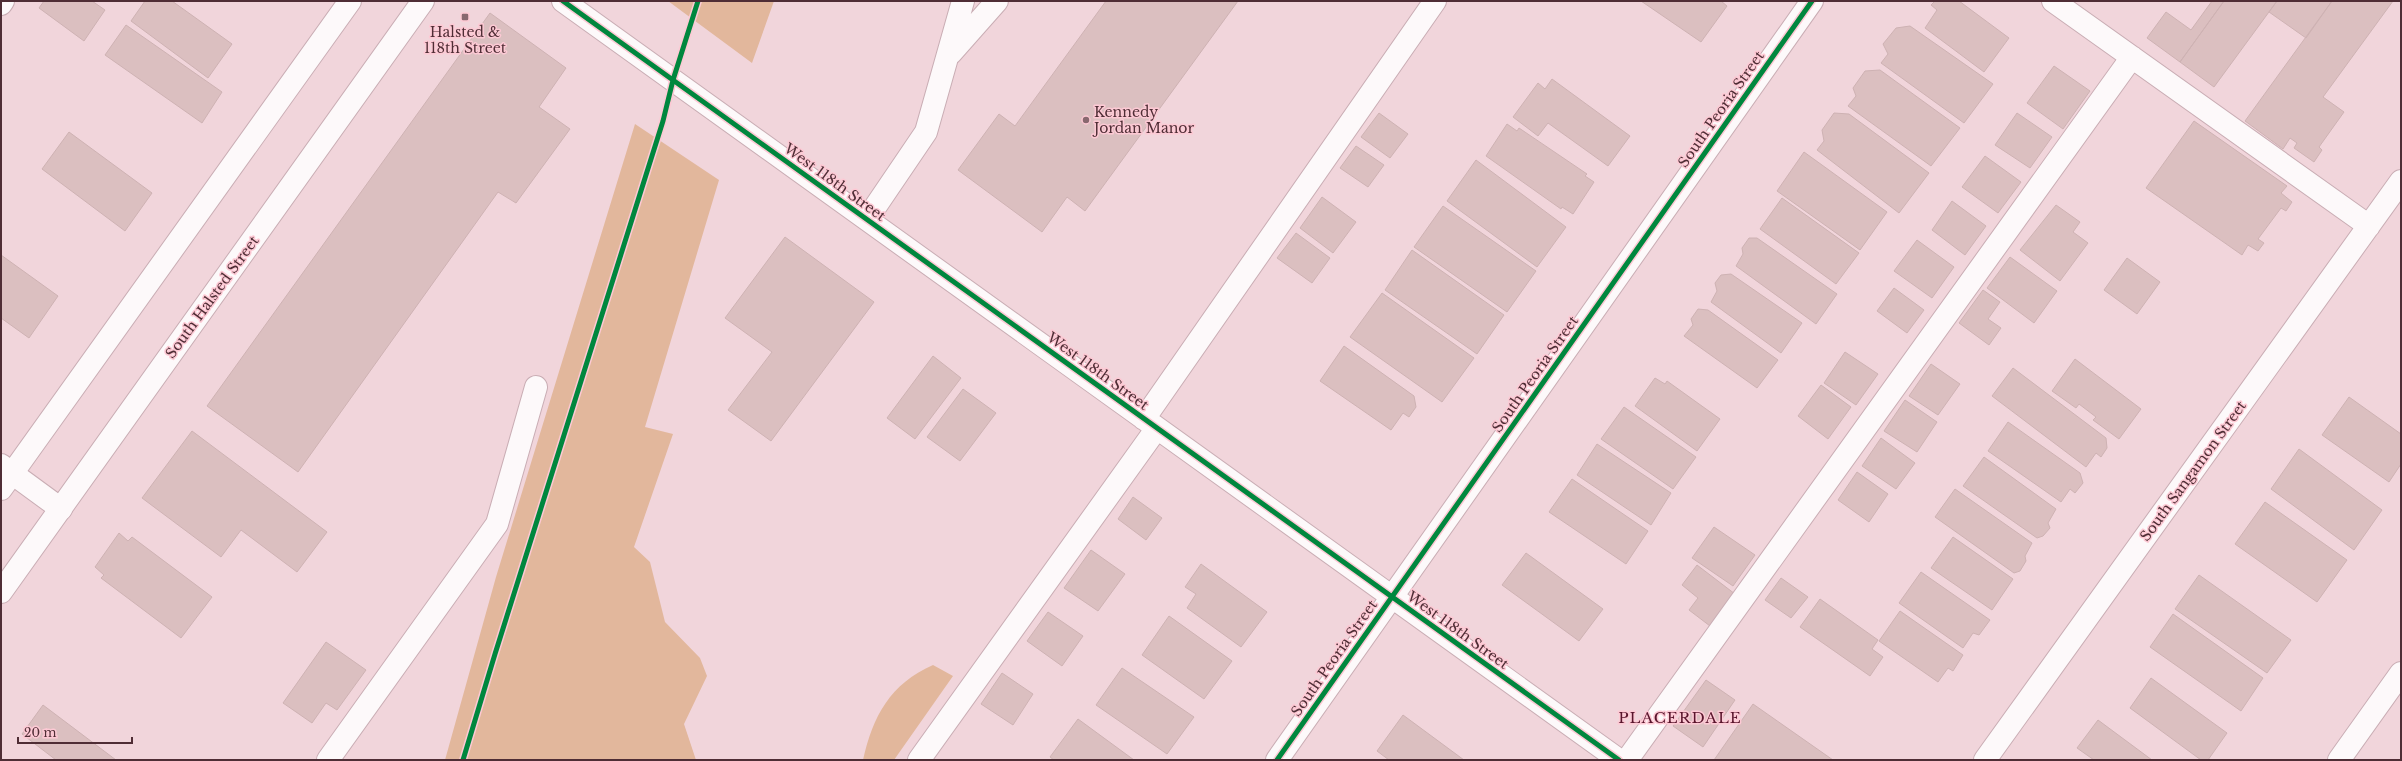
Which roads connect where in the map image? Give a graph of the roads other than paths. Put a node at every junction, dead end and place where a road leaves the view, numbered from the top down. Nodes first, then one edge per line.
1 (3, 1) edge
2 (350, 1) edge
3 (422, 1) edge
4 (563, 1) edge
5 (963, 1) edge
6 (996, 1) edge
7 (1435, 1) edge
8 (1812, 1) edge
9 (2053, 1) edge
10 (1, 4) edge
11 (948, 57) junction
12 (2132, 57) junction
13 (2401, 181) edge
14 (867, 219) junction
15 (2369, 226) junction
16 (536, 387) dead end
17 (1151, 423) junction
18 (5, 476) edge
19 (61, 509) junction
20 (1, 592) edge
21 (1392, 597) junction
22 (2401, 673) edge
23 (328, 760) edge
24 (919, 760) edge
25 (1277, 760) edge
26 (1619, 760) edge
27 (1627, 760) edge
28 (1985, 760) edge
29 (2339, 760) edge

1 - 10 street
2 - 18 street
3 - 19 street, South Halsted Street
4 - 14 street, West 118th Street
5 - 11 street
6 - 11 street
7 - 17 street
8 - 21 street, South Peoria Street
9 - 12 street
11 - 14 street
12 - 15 street
12 - 27 street
13 - 15 street, South Sangamon Street
14 - 17 street, West 118th Street
15 - 28 street, South Sangamon Street
16 - 23 street
17 - 21 street, West 118th Street
17 - 24 street
18 - 19 street
19 - 20 street, South Halsted Street
21 - 25 street, South Peoria Street
21 - 26 street, West 118th Street
22 - 29 street

